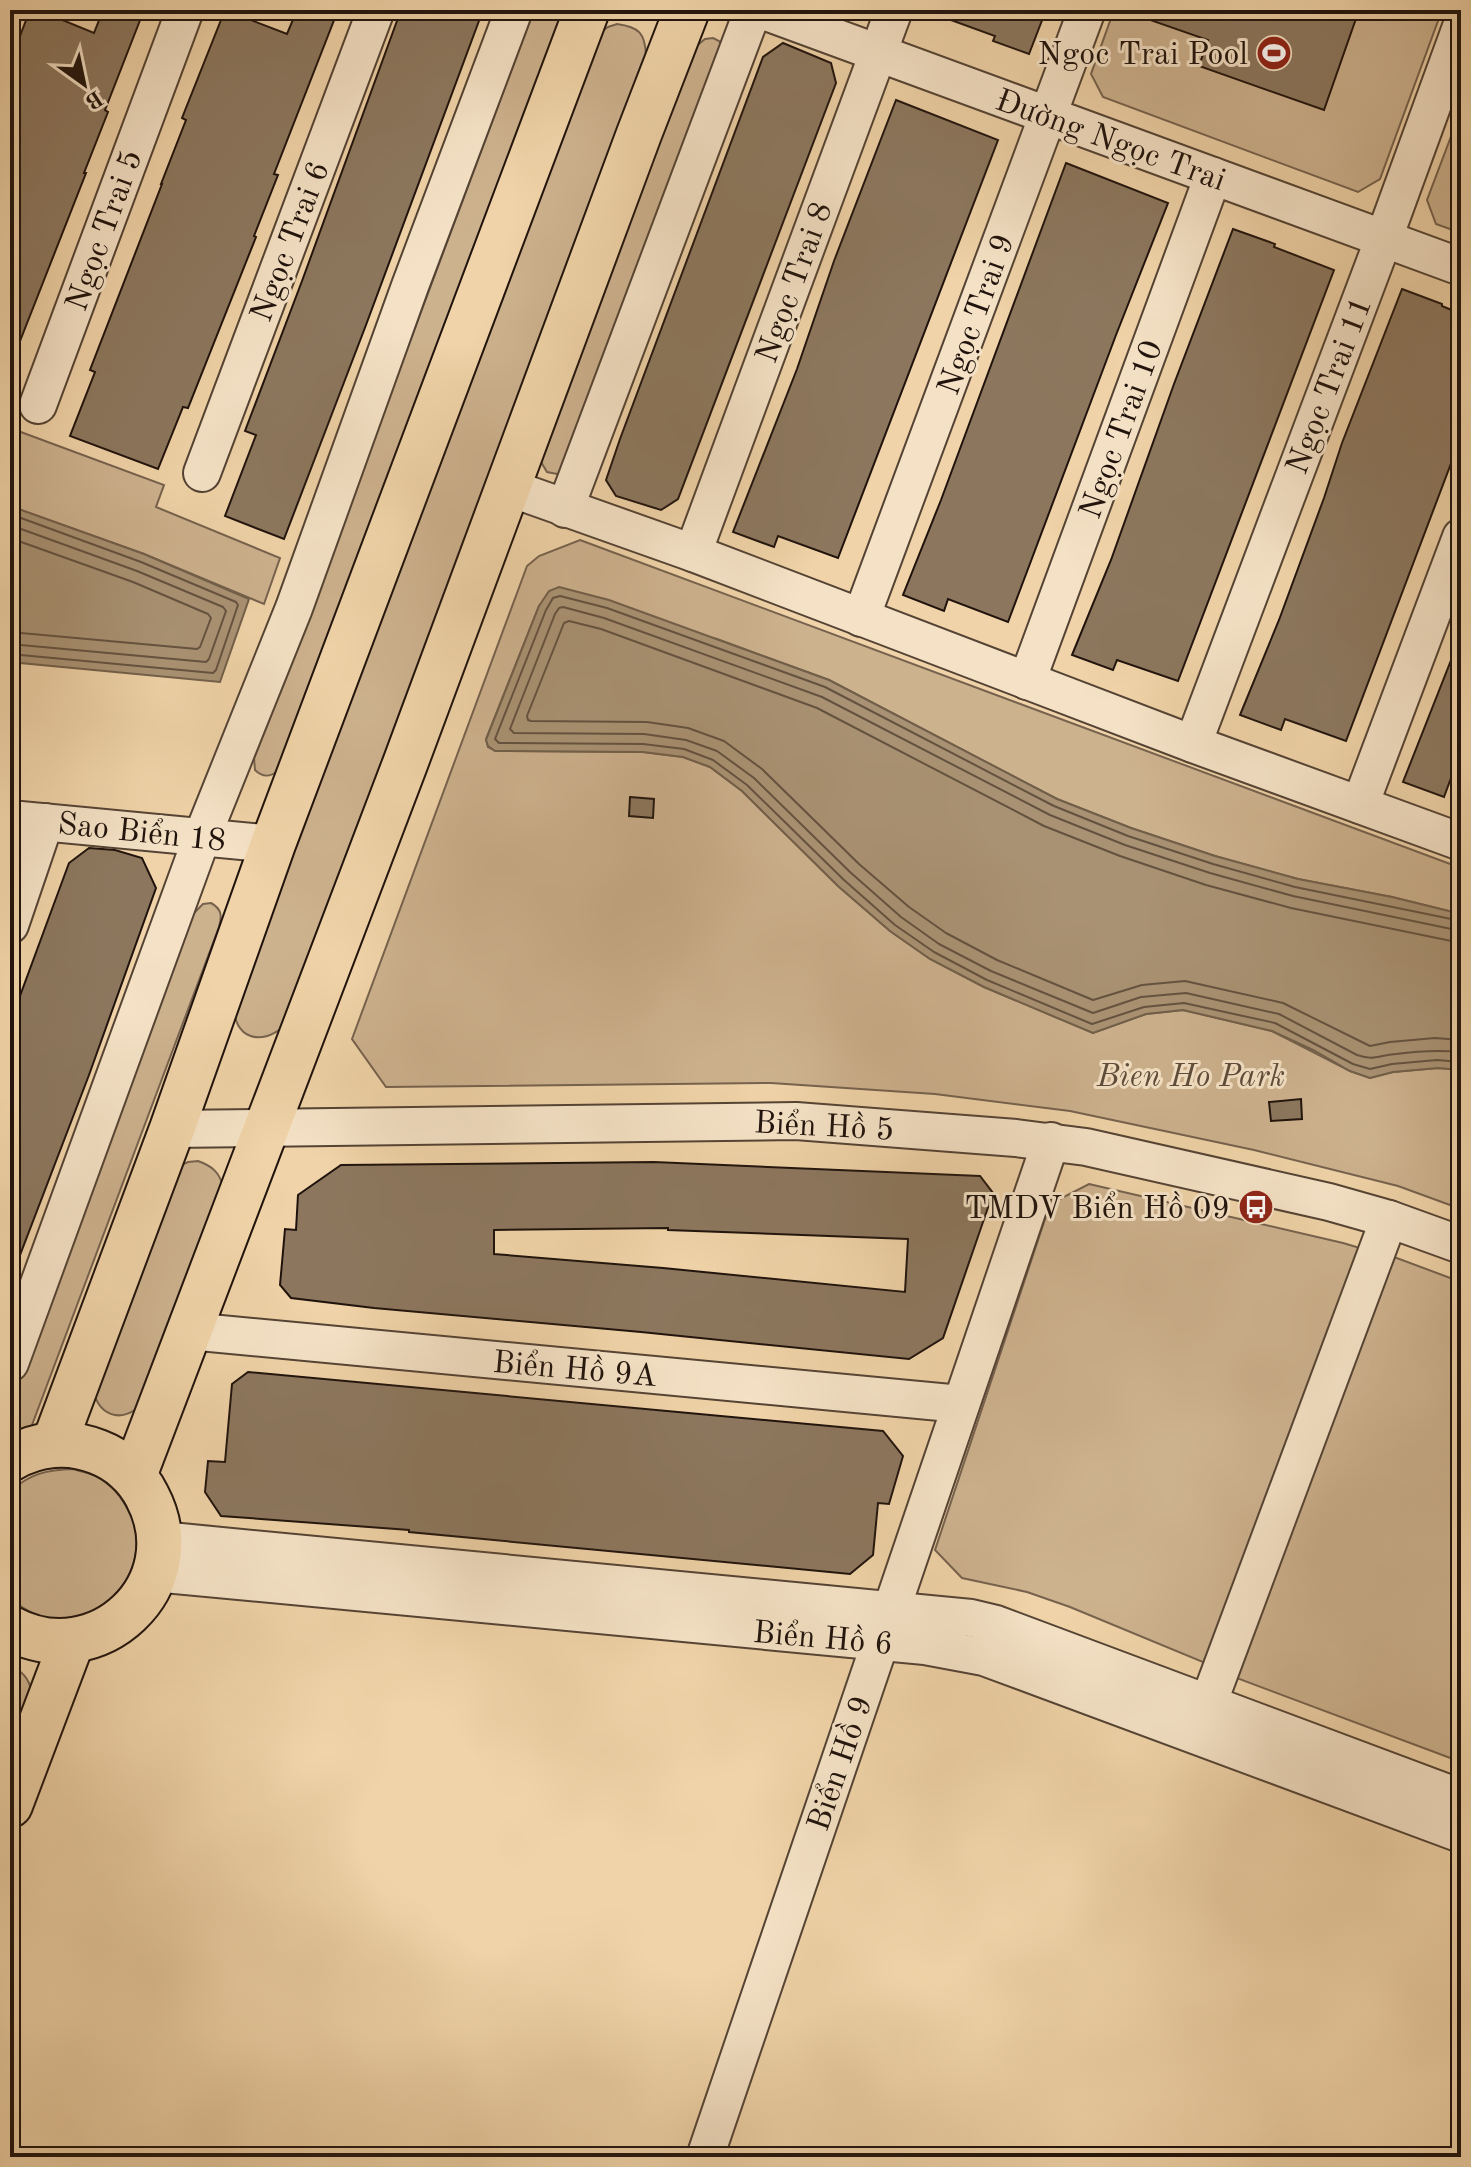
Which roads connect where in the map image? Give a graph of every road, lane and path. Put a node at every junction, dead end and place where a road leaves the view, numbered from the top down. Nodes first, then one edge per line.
1 (185, 10) edge
2 (376, 10) edge
3 (514, 10) edge
4 (587, 10) edge
5 (687, 10) edge
6 (753, 10) edge
7 (761, 10) edge
8 (894, 10) edge
9 (1087, 10) edge
10 (1461, 27) edge
11 (878, 54) junction
12 (1048, 116) junction
13 (1213, 176) junction
14 (1384, 238) junction
15 (1461, 267) edge
16 (38, 405) dead end
17 (202, 473) dead end
18 (507, 487) junction
19 (565, 509) junction
20 (1461, 537) edge
21 (693, 553) junction
22 (861, 618) junction
23 (1027, 681) junction
24 (1193, 744) junction
25 (1360, 805) junction
26 (28, 820) edge
27 (202, 837) junction
28 (1461, 842) edge
29 (273, 844) junction
30 (10, 925) edge
31 (266, 1126) junction
32 (172, 1129) junction
33 (1051, 1141) junction
34 (1389, 1219) junction
35 (1461, 1245) edge
36 (189, 1331) junction
37 (10, 1363) edge
38 (961, 1404) junction
39 (54, 1444) junction
40 (10, 1459) edge
41 (134, 1476) junction
42 (157, 1557) junction
43 (886, 1626) junction
44 (10, 1628) edge
45 (72, 1641) junction
46 (1208, 1704) junction
47 (1461, 1798) edge
48 (10, 1805) edge
49 (1461, 1834) edge
50 (705, 2157) edge

1 - 16 street, Ngọc Trai 5
2 - 17 street, Ngọc Trai 6
3 - 27 street
4 - 29 main road
5 - 18 main road
6 - 19 street
7 - 11 street, Đường Ngọc Trai
8 - 11 street, Ngọc Trai 8
9 - 12 street, Ngọc Trai 9
10 - 14 street, Ngọc Trai 11
11 - 12 street, Đường Ngọc Trai
11 - 21 street, Ngọc Trai 8
12 - 13 street, Đường Ngọc Trai
12 - 22 street, Ngọc Trai 9
13 - 14 street, Đường Ngọc Trai
13 - 23 street, Ngọc Trai 10
14 - 15 street, Đường Ngọc Trai
14 - 24 street, Ngọc Trai 11
18 - 19 street
18 - 31 main road
19 - 21 street
20 - 25 street
21 - 22 street
22 - 23 street
23 - 24 street
24 - 25 street
25 - 28 street
26 - 27 street, Sao Biển 18
26 - 30 street
27 - 29 street, Sao Biển 18
27 - 37 street
29 - 32 main road
31 - 32 street, Biển Hồ 5
31 - 33 street, Biển Hồ 5
31 - 36 main road
32 - 39 main road
33 - 34 street, Biển Hồ 5
33 - 38 street, Biển Hồ 9
34 - 35 street, Biển Hồ 5
34 - 46 street
36 - 38 street, Biển Hồ 9A
36 - 41 main road
38 - 43 street, Biển Hồ 9
39 - 40 main road
39 - 41 main road
41 - 42 main road
42 - 43 street, Biển Hồ 6
42 - 45 main road
43 - 46 street, Biển Hồ 6
43 - 49 street, Biển Hồ 6
43 - 50 street, Biển Hồ 9
44 - 45 main road
45 - 48 main road
46 - 47 street, Biển Hồ 6

